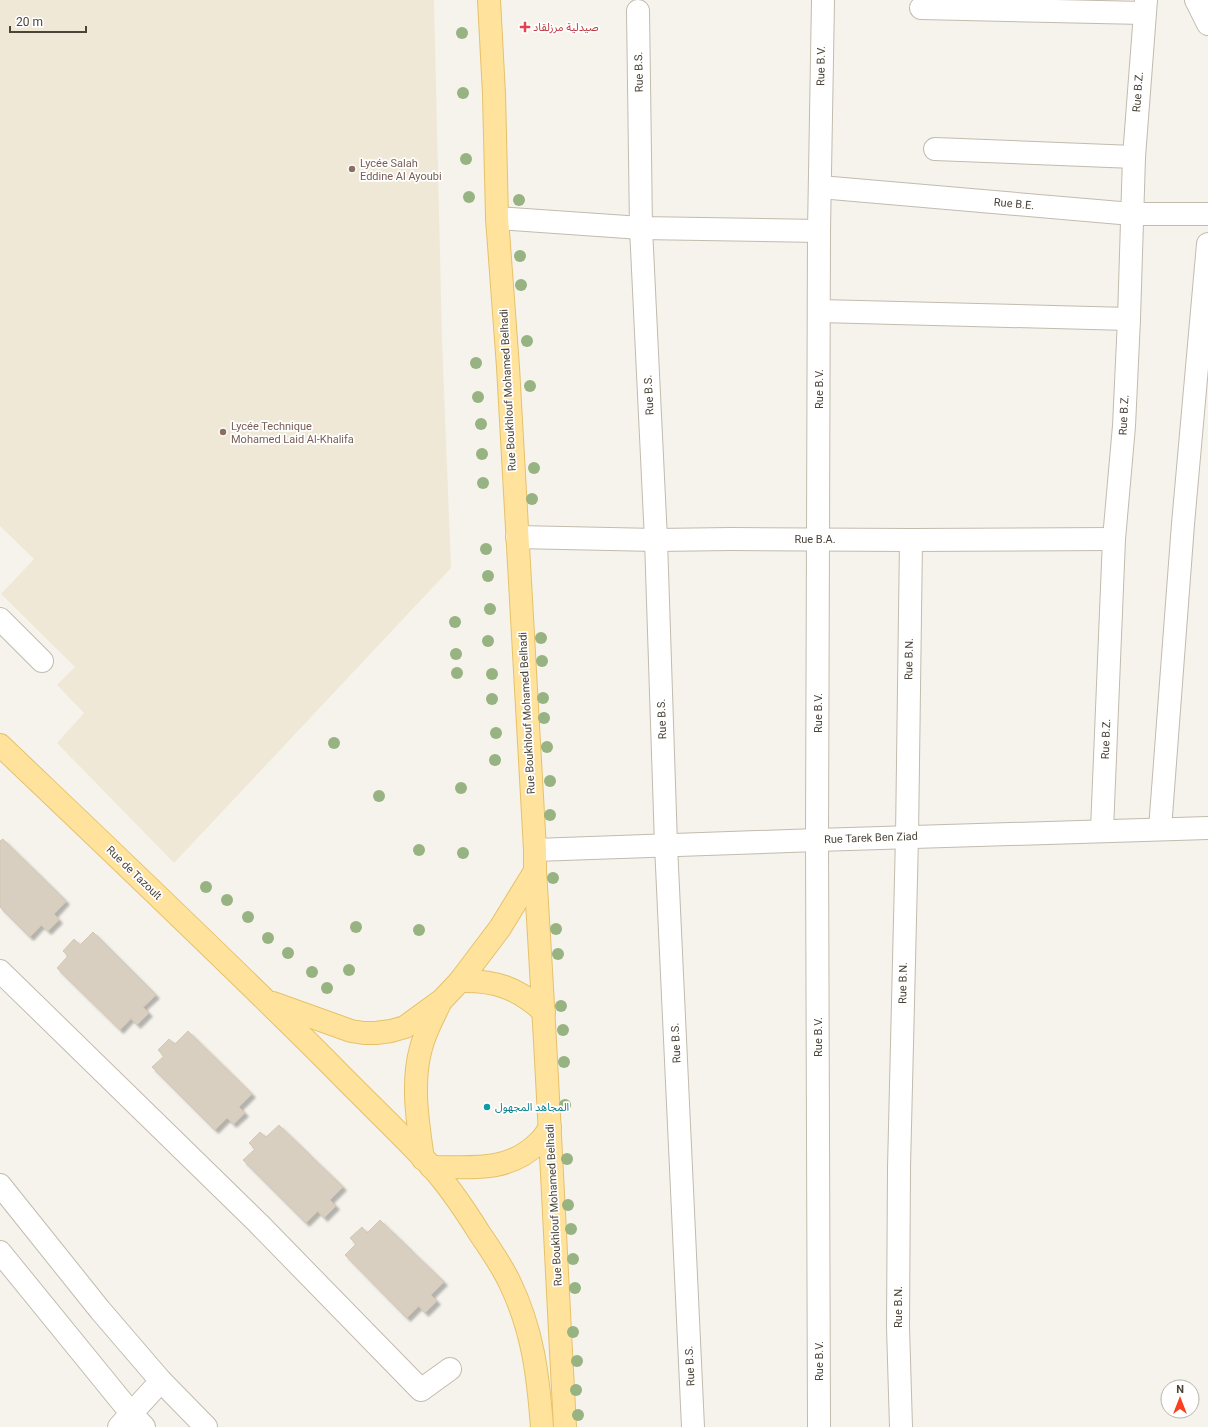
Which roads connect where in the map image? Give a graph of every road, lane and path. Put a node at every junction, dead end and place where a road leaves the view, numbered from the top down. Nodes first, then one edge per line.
1 (489, 0) edge
2 (823, 0) edge
3 (1196, 0) edge
4 (1145, 7) edge
5 (921, 8) dead end
6 (638, 11) dead end
7 (1208, 24) edge
8 (935, 149) dead end
9 (1134, 157) junction
10 (820, 187) junction
11 (1132, 214) junction
12 (1208, 214) edge
13 (497, 218) junction
14 (641, 228) junction
15 (819, 231) junction
16 (1208, 244) edge
17 (820, 311) junction
18 (1129, 319) junction
19 (517, 537) junction
20 (819, 538) junction
21 (1114, 538) junction
22 (656, 540) junction
23 (911, 540) junction
24 (0, 619) edge
25 (42, 661) dead end
26 (0, 745) edge
27 (1208, 828) edge
28 (1160, 829) junction
29 (1102, 830) junction
30 (907, 837) junction
31 (817, 840) junction
32 (666, 845) junction
33 (535, 861) junction
34 (0, 971) edge
35 (460, 981) junction
36 (442, 1000) junction
37 (267, 1001) junction
38 (544, 1012) junction
39 (550, 1127) junction
40 (427, 1163) junction
41 (0, 1186) edge
42 (0, 1252) edge
43 (450, 1369) dead end
44 (161, 1381) junction
45 (131, 1422) edge
46 (206, 1427) edge
47 (542, 1427) edge
48 (565, 1427) edge
49 (693, 1427) edge
50 (819, 1427) edge
51 (901, 1427) edge

1 - 13 main road, Rue Boukhlouf Mohamed Belhadi
2 - 10 street, Rue B.V.
3 - 7 street
4 - 5 street
4 - 9 street, Rue B.Z.
6 - 14 street, Rue B.S.
8 - 9 street
9 - 11 street, Rue B.Z.
10 - 11 street, Rue B.E.
10 - 15 street, Rue B.V.
11 - 12 street, Rue B.E.
11 - 18 street, Rue B.Z.
13 - 14 street
13 - 19 main road, Rue Boukhlouf Mohamed Belhadi
14 - 15 street
14 - 22 street, Rue B.S.
15 - 17 street, Rue B.V.
16 - 28 street
17 - 18 street
17 - 20 street, Rue B.V.
18 - 21 street, Rue B.Z.
19 - 22 street, Rue B.A.
19 - 33 main road, Rue Boukhlouf Mohamed Belhadi
20 - 22 street, Rue B.A.
20 - 23 street, Rue B.A.
20 - 31 street, Rue B.V.
21 - 23 street, Rue B.A.
21 - 29 street, Rue B.Z.
22 - 32 street, Rue B.S.
23 - 30 street, Rue B.N.
24 - 25 street
26 - 37 main road, Rue de Tazoult
27 - 28 street, Rue Tarek Ben Ziad
28 - 29 street, Rue Tarek Ben Ziad
29 - 30 street, Rue Tarek Ben Ziad
30 - 31 street, Rue Tarek Ben Ziad
30 - 51 street, Rue B.N.
31 - 32 street, Rue Tarek Ben Ziad
31 - 50 street, Rue B.V.
32 - 33 street, Rue Tarek Ben Ziad
32 - 49 street, Rue B.S.
33 - 35 main road
33 - 38 main road, Rue Boukhlouf Mohamed Belhadi
34 - 43 street
35 - 36 main road
35 - 38 main road
36 - 37 main road
36 - 40 main road
37 - 40 main road
38 - 39 main road, Rue Boukhlouf Mohamed Belhadi
39 - 40 main road
39 - 48 main road, Rue Boukhlouf Mohamed Belhadi
40 - 47 main road
41 - 44 street
42 - 45 street
44 - 45 street
44 - 46 street

